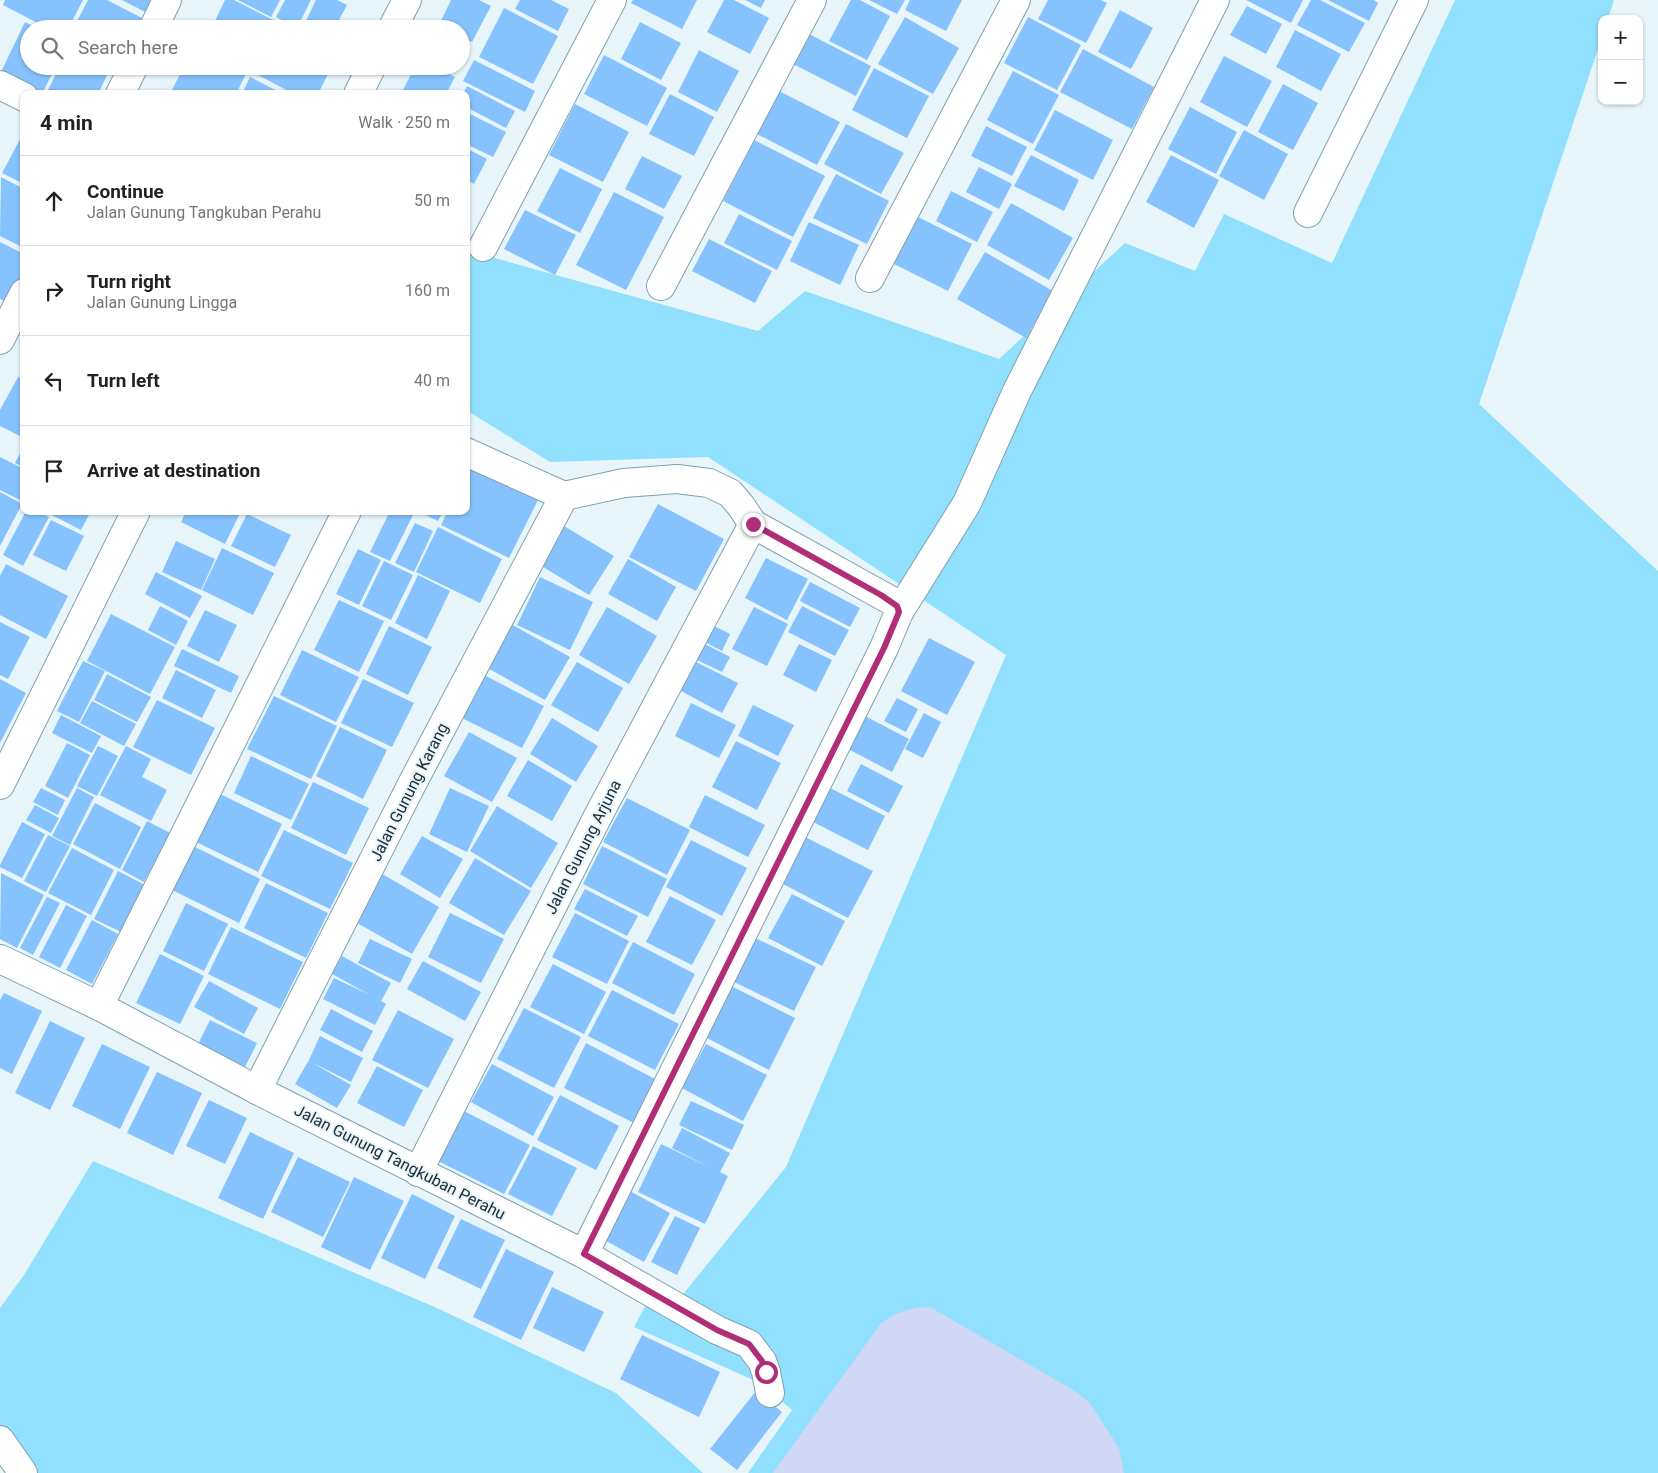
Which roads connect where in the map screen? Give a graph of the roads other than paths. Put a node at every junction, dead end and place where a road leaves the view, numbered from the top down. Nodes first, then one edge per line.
1 (167, 0) edge
2 (407, 0) edge
3 (612, 0) edge
4 (812, 0) edge
5 (1016, 0) edge
6 (1216, 0) edge
7 (1414, 0) edge
8 (157, 20) edge
9 (397, 20) edge
10 (130, 75) edge
11 (368, 75) edge
12 (0, 85) edge
13 (122, 90) edge
14 (360, 90) edge
15 (20, 95) edge
16 (1308, 213) dead end
17 (483, 247) dead end
18 (870, 278) dead end
19 (661, 286) dead end
20 (20, 301) edge
21 (0, 340) edge
22 (470, 454) edge
23 (564, 496) junction
24 (134, 515) edge
25 (345, 515) edge
26 (753, 524) junction
27 (898, 609) junction
28 (0, 785) edge
29 (0, 959) edge
30 (99, 1006) junction
31 (257, 1090) junction
32 (418, 1172) junction
33 (584, 1254) junction
34 (770, 1393) dead end
35 (0, 1440) edge
36 (23, 1473) edge

1 - 8 street
2 - 9 street
3 - 17 street
4 - 19 street
5 - 18 street
6 - 27 street
7 - 16 street
10 - 13 street
11 - 14 street
12 - 15 street
20 - 21 street
22 - 23 street
23 - 26 street
23 - 31 street, Jalan Gunung Karang
24 - 28 street
25 - 30 street
26 - 27 street
26 - 32 street, Jalan Gunung Arjuna
27 - 33 street
29 - 30 street, Jalan Gunung Tangkuban Perahu
30 - 31 street, Jalan Gunung Tangkuban Perahu
31 - 32 street, Jalan Gunung Tangkuban Perahu
32 - 33 street, Jalan Gunung Tangkuban Perahu
33 - 34 street, Jalan Gunung Tangkuban Perahu
35 - 36 street

